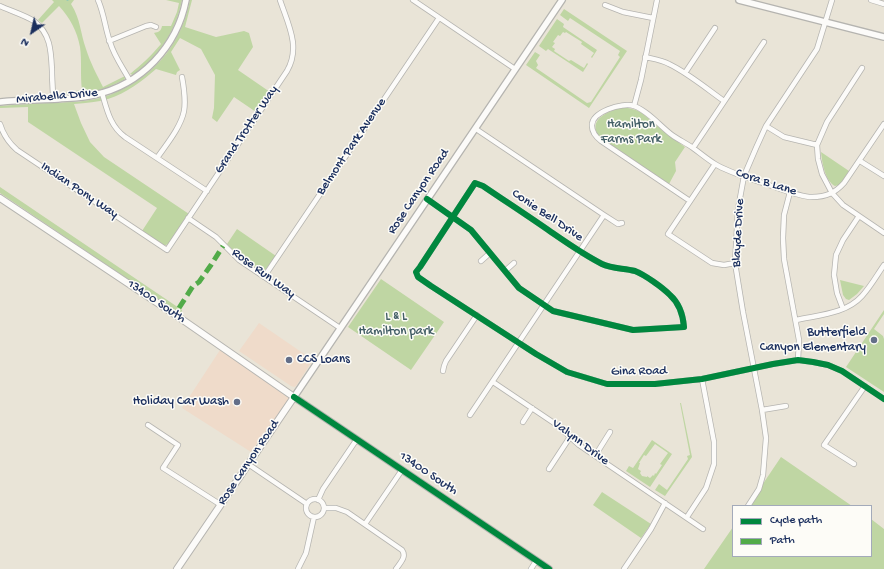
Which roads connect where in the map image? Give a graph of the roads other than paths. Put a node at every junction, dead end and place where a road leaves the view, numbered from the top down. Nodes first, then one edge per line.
1 (98, 0) edge
2 (186, 0) edge
3 (280, 0) edge
4 (413, 0) edge
5 (562, 0) edge
6 (657, 0) edge
7 (739, 0) edge
8 (832, 0) edge
9 (871, 0) edge
10 (884, 4) edge
11 (605, 5) dead end
12 (0, 6) edge
13 (439, 18) junction
14 (653, 18) junction
15 (825, 22) junction
16 (156, 27) dead end
17 (715, 28) dead end
18 (884, 37) edge
19 (109, 41) junction
20 (764, 42) dead end
21 (645, 57) junction
22 (862, 68) dead end
23 (515, 69) junction
24 (685, 73) junction
25 (182, 76) dead end
26 (130, 81) junction
27 (102, 93) junction
28 (53, 99) junction
29 (724, 101) junction
30 (0, 102) edge
31 (634, 106) junction
32 (0, 124) edge
33 (884, 124) edge
34 (766, 126) junction
35 (476, 129) junction
36 (817, 145) junction
37 (693, 148) junction
38 (157, 158) junction
39 (860, 161) junction
40 (715, 164) junction
41 (744, 176) junction
42 (884, 176) edge
43 (207, 191) junction
44 (790, 192) junction
45 (832, 193) junction
46 (0, 198) edge
47 (427, 200) junction
48 (690, 201) junction
49 (604, 215) junction
50 (859, 216) junction
51 (188, 218) junction
52 (454, 218) junction
53 (622, 223) dead end
54 (884, 233) edge
55 (167, 250) joint
56 (580, 252) junction
57 (490, 253) junction
58 (481, 261) dead end
59 (514, 263) dead end
60 (735, 263) junction
61 (884, 265) edge
62 (505, 271) junction
63 (416, 272) joint
64 (264, 276) junction
65 (544, 305) junction
66 (843, 309) junction
67 (477, 315) junction
68 (796, 320) junction
69 (340, 328) junction
70 (519, 343) junction
71 (798, 360) junction
72 (754, 368) junction
73 (443, 370) dead end
74 (702, 379) junction
75 (493, 382) junction
76 (865, 386) junction
77 (294, 397) junction
78 (884, 399) edge
79 (786, 406) dead end
80 (532, 408) junction
81 (762, 410) junction
82 (470, 415) dead end
83 (523, 422) dead end
84 (148, 425) dead end
85 (610, 432) dead end
86 (570, 437) junction
87 (357, 439) junction
88 (595, 456) junction
89 (248, 464) junction
90 (854, 464) dead end
91 (549, 469) dead end
92 (402, 470) junction
93 (318, 500) junction
94 (666, 503) junction
95 (307, 504) junction
96 (221, 505) junction
97 (749, 505) edge
98 (324, 508) junction
99 (314, 517) junction
100 (687, 517) junction
101 (364, 524) junction
102 (703, 529) dead end
103 (536, 561) junction
104 (177, 569) edge
105 (298, 569) edge
106 (396, 569) edge
107 (531, 569) edge
108 (549, 569) edge
109 (624, 569) edge

1 - 19 street
2 - 26 street, Mirabella Drive
3 - 43 street, Grand Trotter Way
4 - 13 street
5 - 23 street, Rose Canyon Road
6 - 14 street
7 - 15 street
8 - 15 street, Blayde Drive
9 - 10 street
11 - 14 street
12 - 28 street
13 - 23 street
13 - 64 street, Belmont Park Avenue
14 - 21 street
15 - 18 street
15 - 34 street, Blayde Drive
16 - 19 street
17 - 24 street
19 - 26 street
20 - 29 street
21 - 24 street
21 - 31 street
22 - 36 street
23 - 35 street, Rose Canyon Road
24 - 29 street
25 - 38 street
26 - 27 street, Mirabella Drive
27 - 28 street, Mirabella Drive
27 - 38 street
28 - 30 street, Mirabella Drive
29 - 37 street
31 - 37 street, Cora B Lane
31 - 48 street
32 - 55 street, Indian Pony Way
33 - 39 street
34 - 36 street
34 - 41 street, Blayde Drive
35 - 47 street, Rose Canyon Road
35 - 49 street
36 - 45 street
37 - 40 street, Cora B Lane
38 - 43 street
39 - 42 street
39 - 45 street
40 - 41 street, Cora B Lane
40 - 48 street
41 - 44 street, Cora B Lane
41 - 60 street, Blayde Drive
43 - 51 street, Grand Trotter Way
44 - 45 street, Cora B Lane
44 - 68 street
45 - 50 street
46 - 77 main road, 13400 South
47 - 52 street
47 - 69 street, Rose Canyon Road
48 - 60 street
49 - 53 street
49 - 56 street
50 - 54 street
50 - 66 street
51 - 55 street, Grand Trotter Way
51 - 64 street, Rose Run Way
52 - 56 street, Conie Bell Drive
52 - 57 street
52 - 63 street, Conie Bell Drive
56 - 65 street
56 - 65 street, Conie Bell Drive
57 - 58 street
57 - 62 street
59 - 62 street
60 - 72 street, Blayde Drive
61 - 66 street
62 - 65 street
63 - 67 street, Gina Road
64 - 69 street, Rose Run Way
65 - 70 street
66 - 68 street
67 - 70 street, Gina Road
67 - 73 street
68 - 71 street
69 - 77 street, Rose Canyon Road
70 - 74 street, Gina Road
70 - 75 street
71 - 72 street, Gina Road
71 - 76 street, Gina Road
72 - 74 street, Gina Road
72 - 81 street, Blayde Drive
74 - 100 street
75 - 80 street, Valynn Drive
75 - 82 street
76 - 78 street, Gina Road
76 - 90 street
77 - 87 street, 13400 South
77 - 89 main road, Rose Canyon Road
79 - 81 street
80 - 83 street
80 - 86 street, Valynn Drive
81 - 97 street, Blayde Drive
84 - 96 street
85 - 88 street
86 - 88 street, Valynn Drive
86 - 91 street
87 - 92 street, 13400 South
87 - 93 street
88 - 94 street, Valynn Drive
89 - 95 street
89 - 96 main road, Rose Canyon Road
92 - 101 street
92 - 103 street, 13400 South
93 - 95 street
93 - 98 street
94 - 100 street, Valynn Drive
94 - 109 street
95 - 99 street
96 - 104 main road, Rose Canyon Road
98 - 99 street
98 - 101 street
99 - 105 street
100 - 102 street, Valynn Drive
101 - 106 street
103 - 107 street
103 - 108 street, 13400 South

